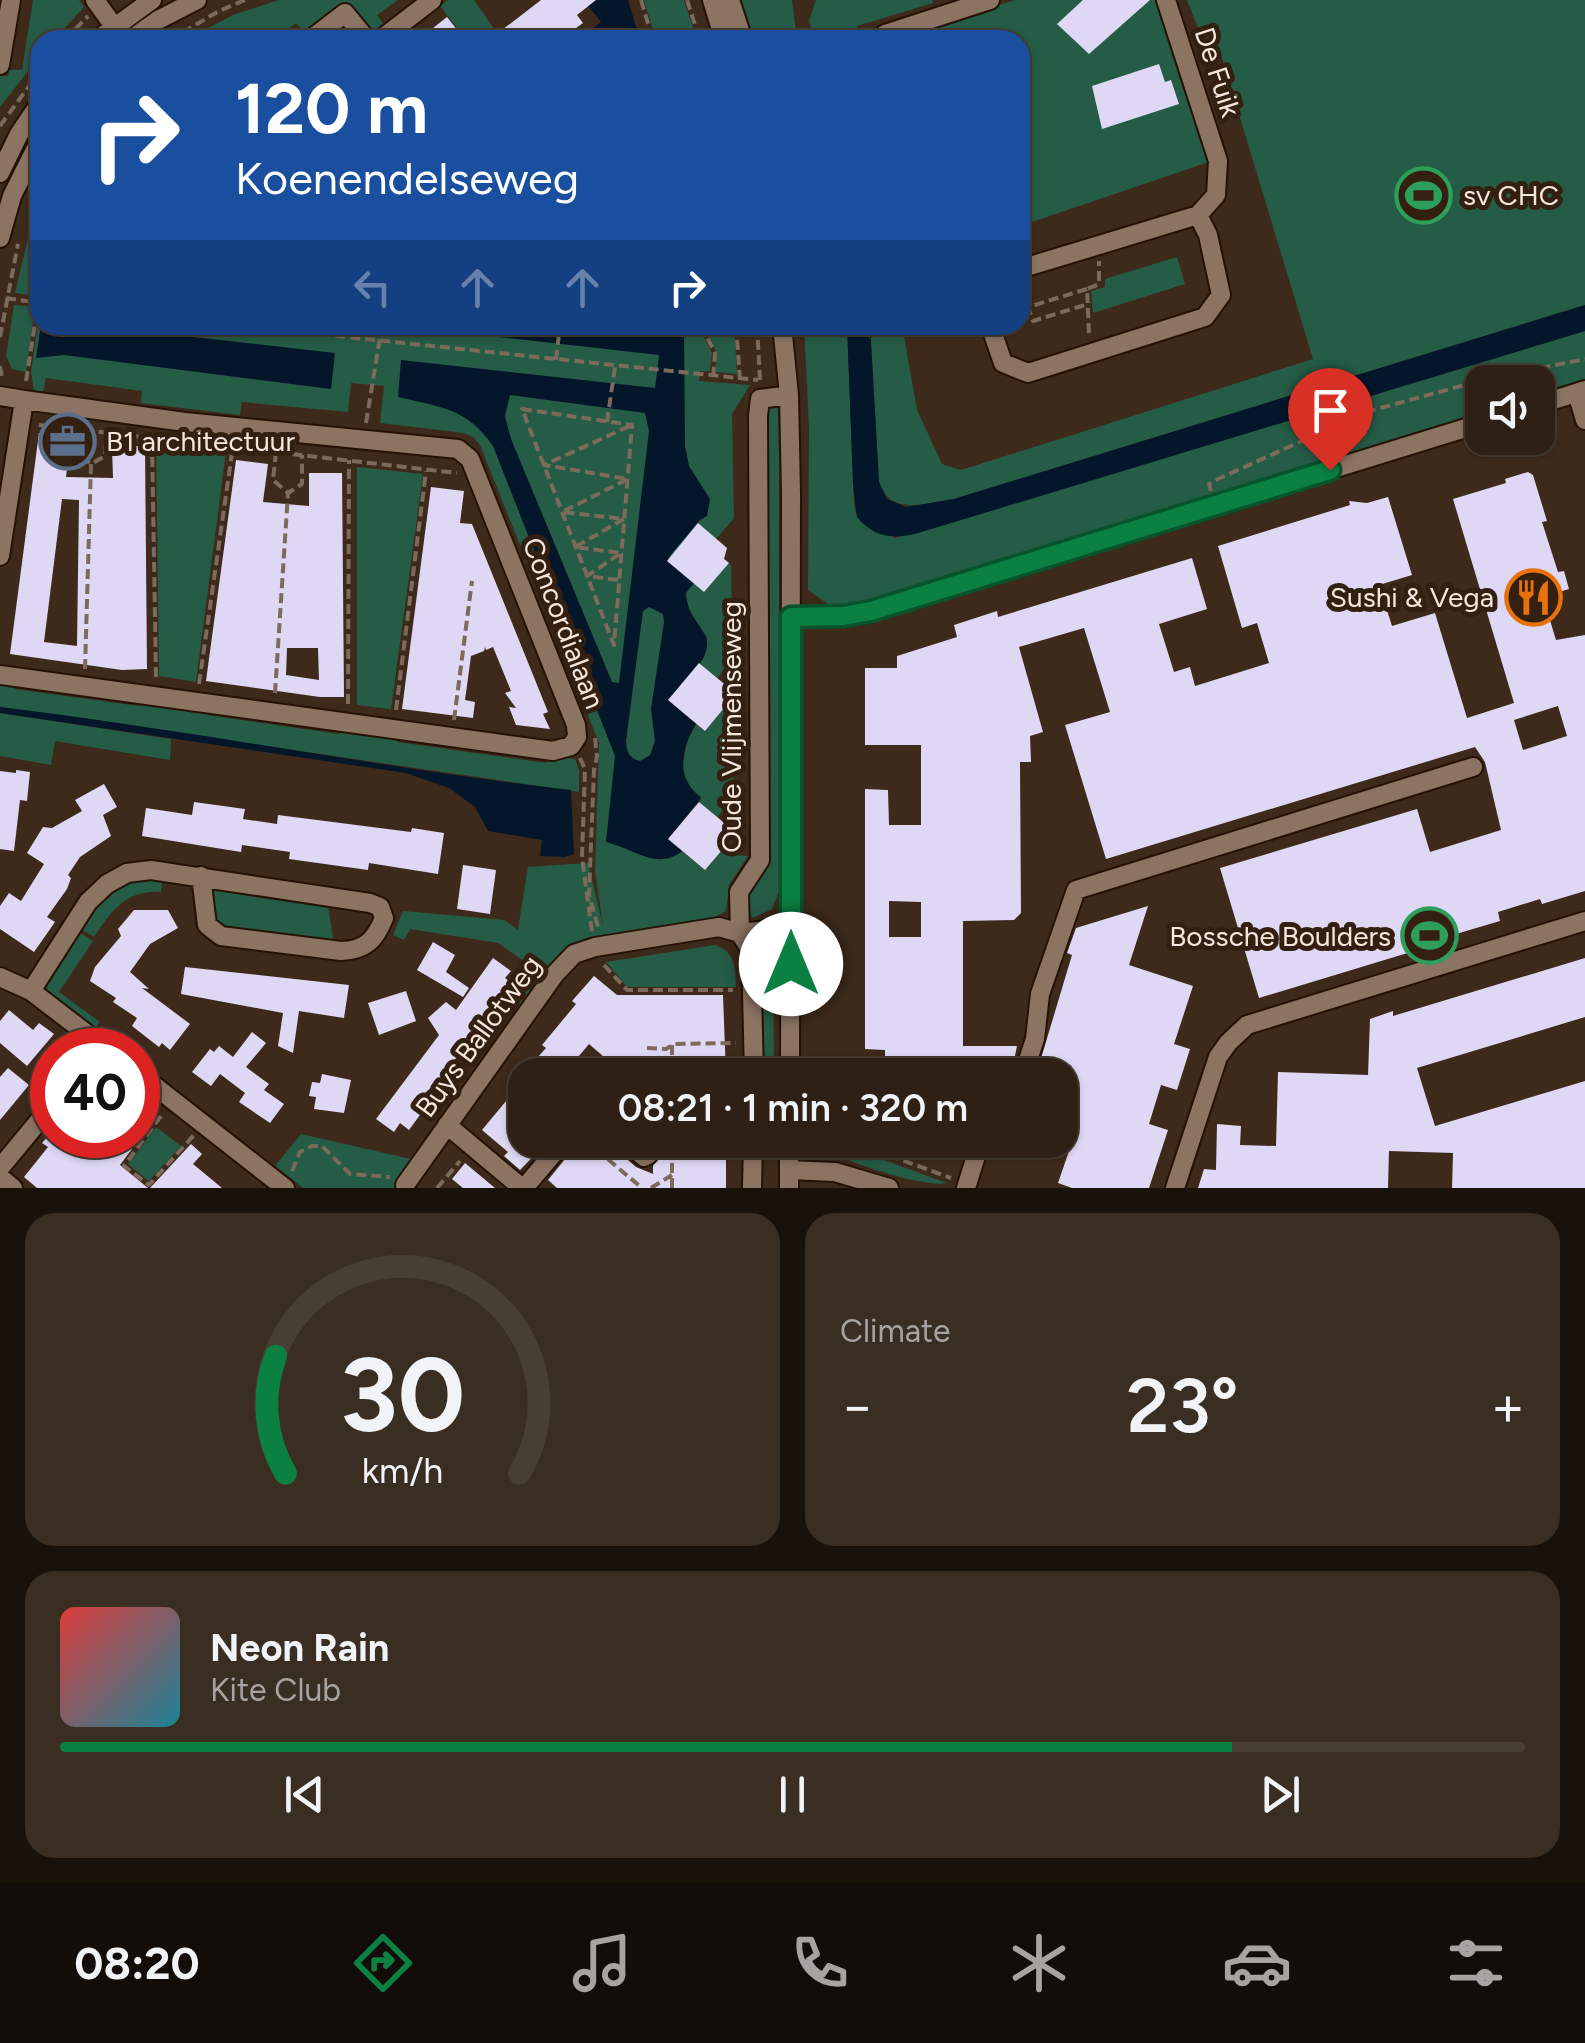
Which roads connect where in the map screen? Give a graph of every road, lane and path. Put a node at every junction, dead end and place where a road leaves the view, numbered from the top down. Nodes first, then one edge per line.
1 (11, 0) edge
2 (95, 0) edge
3 (152, 0) edge
4 (197, 0) edge
5 (245, 0) edge
6 (432, 0) edge
7 (642, 0) edge
8 (686, 0) edge
9 (712, 0) edge
10 (730, 0) edge
11 (990, 0) edge
12 (1166, 0) edge
13 (118, 30) edge
14 (126, 30) edge
15 (134, 30) edge
16 (187, 30) edge
17 (323, 30) edge
18 (359, 30) edge
19 (393, 30) edge
20 (650, 30) edge
21 (696, 30) edge
22 (721, 30) edge
23 (740, 30) edge
24 (897, 30) edge
25 (0, 64) edge
26 (30, 116) edge
27 (4, 150) edge
28 (30, 158) edge
29 (28, 161) junction
30 (0, 172) edge
31 (1198, 215) junction
32 (20, 231) dead end
33 (0, 238) edge
34 (1099, 245) junction
35 (1030, 265) edge
36 (1087, 289) junction
37 (6, 298) junction
38 (30, 302) edge
39 (1088, 304) junction
40 (1030, 306) edge
41 (1030, 313) edge
42 (34, 335) edge
43 (325, 335) edge
44 (381, 335) edge
45 (559, 335) edge
46 (706, 335) edge
47 (737, 335) edge
48 (757, 335) edge
49 (786, 335) edge
50 (993, 335) edge
51 (0, 337) edge
52 (381, 341) junction
53 (1090, 353) junction
54 (556, 360) junction
55 (1585, 360) edge
56 (614, 367) junction
57 (713, 378) junction
58 (740, 380) junction
59 (750, 380) dead end
60 (789, 388) junction
61 (1581, 392) edge
62 (0, 396) edge
63 (760, 399) junction
64 (24, 400) junction
65 (1555, 400) edge
66 (154, 418) junction
67 (607, 420) junction
68 (1585, 420) edge
69 (20, 423) junction
70 (632, 425) junction
71 (235, 426) junction
72 (1465, 427) edge
73 (78, 430) junction
74 (106, 434) junction
75 (364, 438) junction
76 (152, 440) junction
77 (232, 448) junction
78 (276, 452) junction
79 (302, 455) junction
80 (349, 460) junction
81 (91, 464) junction
82 (544, 465) junction
83 (426, 471) junction
84 (477, 475) junction
85 (628, 479) junction
86 (288, 493) junction
87 (1216, 506) junction
88 (562, 512) junction
89 (624, 518) junction
90 (575, 547) junction
91 (621, 553) junction
92 (0, 556) edge
93 (587, 576) junction
94 (472, 580) dead end
95 (619, 580) junction
96 (791, 617) junction
97 (0, 675) edge
98 (84, 688) junction
99 (156, 697) junction
100 (196, 702) junction
101 (274, 713) junction
102 (348, 723) junction
103 (393, 729) junction
104 (452, 738) junction
105 (571, 746) junction
106 (1473, 767) dead end
107 (201, 876) junction
108 (1585, 920) edge
109 (792, 926) junction
110 (740, 932) junction
111 (599, 947) junction
112 (0, 977) edge
113 (753, 990) junction
114 (31, 991) junction
115 (78, 1028) edge
116 (753, 1043) junction
117 (672, 1045) junction
118 (647, 1048) dead end
119 (672, 1058) edge
120 (753, 1058) edge
121 (790, 1058) edge
122 (1029, 1058) edge
123 (160, 1090) edge
124 (173, 1100) junction
125 (204, 1124) junction
126 (447, 1125) junction
127 (30, 1132) edge
128 (472, 1146) junction
129 (549, 1158) edge
130 (606, 1158) edge
131 (672, 1158) edge
132 (753, 1158) edge
133 (894, 1158) edge
134 (976, 1158) edge
135 (0, 1168) edge
136 (672, 1175) junction
137 (0, 1177) edge
138 (789, 1179) edge
139 (281, 1185) edge
140 (405, 1185) joint
141 (967, 1186) edge
142 (12, 1188) edge
143 (437, 1188) edge
144 (523, 1188) edge
145 (642, 1188) edge
146 (650, 1188) edge
147 (672, 1188) edge
148 (752, 1188) edge
149 (889, 1188) edge
150 (1175, 1188) edge

1 - 25 street
2 - 13 street
3 - 14 street
4 - 15 street
5 - 16 path
6 - 19 street
7 - 20 path
8 - 21 path
9 - 22 street
10 - 23 street
11 - 24 street
12 - 31 street, De Fuik
17 - 18 street
26 - 27 street
27 - 29 street
27 - 30 street
28 - 29 street
29 - 33 street
31 - 34 street
31 - 53 street
32 - 37 path
34 - 35 street
34 - 36 path
36 - 39 path
36 - 40 path
37 - 38 path
37 - 51 path
39 - 41 path
39 - 53 path
42 - 64 path
43 - 52 path
44 - 52 path
45 - 54 path
46 - 57 path
47 - 58 path
48 - 63 path
49 - 60 street
50 - 53 street
52 - 54 path
52 - 75 path
54 - 56 path
55 - 87 path
56 - 57 path
56 - 67 path
57 - 58 path
58 - 59 path
60 - 63 street
60 - 96 street
61 - 65 street
61 - 68 street
62 - 64 street
63 - 110 street, Oude Vlijmenseweg
64 - 66 street
64 - 69 street
66 - 71 street
66 - 76 path
67 - 70 path
67 - 82 path
69 - 73 path
69 - 92 street
70 - 82 path
70 - 85 path
71 - 75 street
71 - 77 path
72 - 87 street
73 - 74 path
73 - 81 path
74 - 76 path
74 - 81 path
75 - 84 street
76 - 77 path
76 - 99 path
77 - 78 path
77 - 100 path
78 - 79 path
78 - 86 path
79 - 80 path
79 - 86 path
80 - 83 path
80 - 102 path
81 - 98 path
82 - 85 path
82 - 88 path
83 - 84 path
83 - 103 path
84 - 105 street, Concordialaan
85 - 88 path
85 - 89 path
86 - 101 path
87 - 96 street
88 - 89 path
88 - 90 path
89 - 90 path
89 - 91 path
90 - 91 path
90 - 93 path
91 - 93 path
91 - 95 path
93 - 95 path
93 - 95 path
94 - 104 path
96 - 109 street
97 - 98 street, Concordialaan
98 - 99 street, Concordialaan
99 - 100 street, Concordialaan
100 - 101 street, Concordialaan
101 - 102 street, Concordialaan
102 - 103 street, Concordialaan
103 - 104 street, Concordialaan
104 - 105 street, Concordialaan
105 - 111 path
106 - 122 street
107 - 107 street
107 - 114 street
108 - 150 street
109 - 110 street, Buys Ballotweg
109 - 121 street
110 - 111 street, Buys Ballotweg
110 - 113 street, Oude Vlijmenseweg
111 - 113 path
111 - 126 street, Buys Ballotweg
112 - 114 street
113 - 116 street, Oude Vlijmenseweg
114 - 115 street
116 - 117 path
116 - 120 street, Oude Vlijmenseweg
117 - 118 path
117 - 119 path
123 - 124 street
124 - 125 street
124 - 125 path
125 - 139 street
126 - 128 street
126 - 140 street, Buys Ballotweg
127 - 135 street
128 - 143 path
128 - 144 street
129 - 144 street
130 - 145 path
131 - 136 path
132 - 148 street
133 - 141 path
134 - 141 street
136 - 146 path
136 - 147 path
137 - 142 street
138 - 149 street
139 - 140 path

